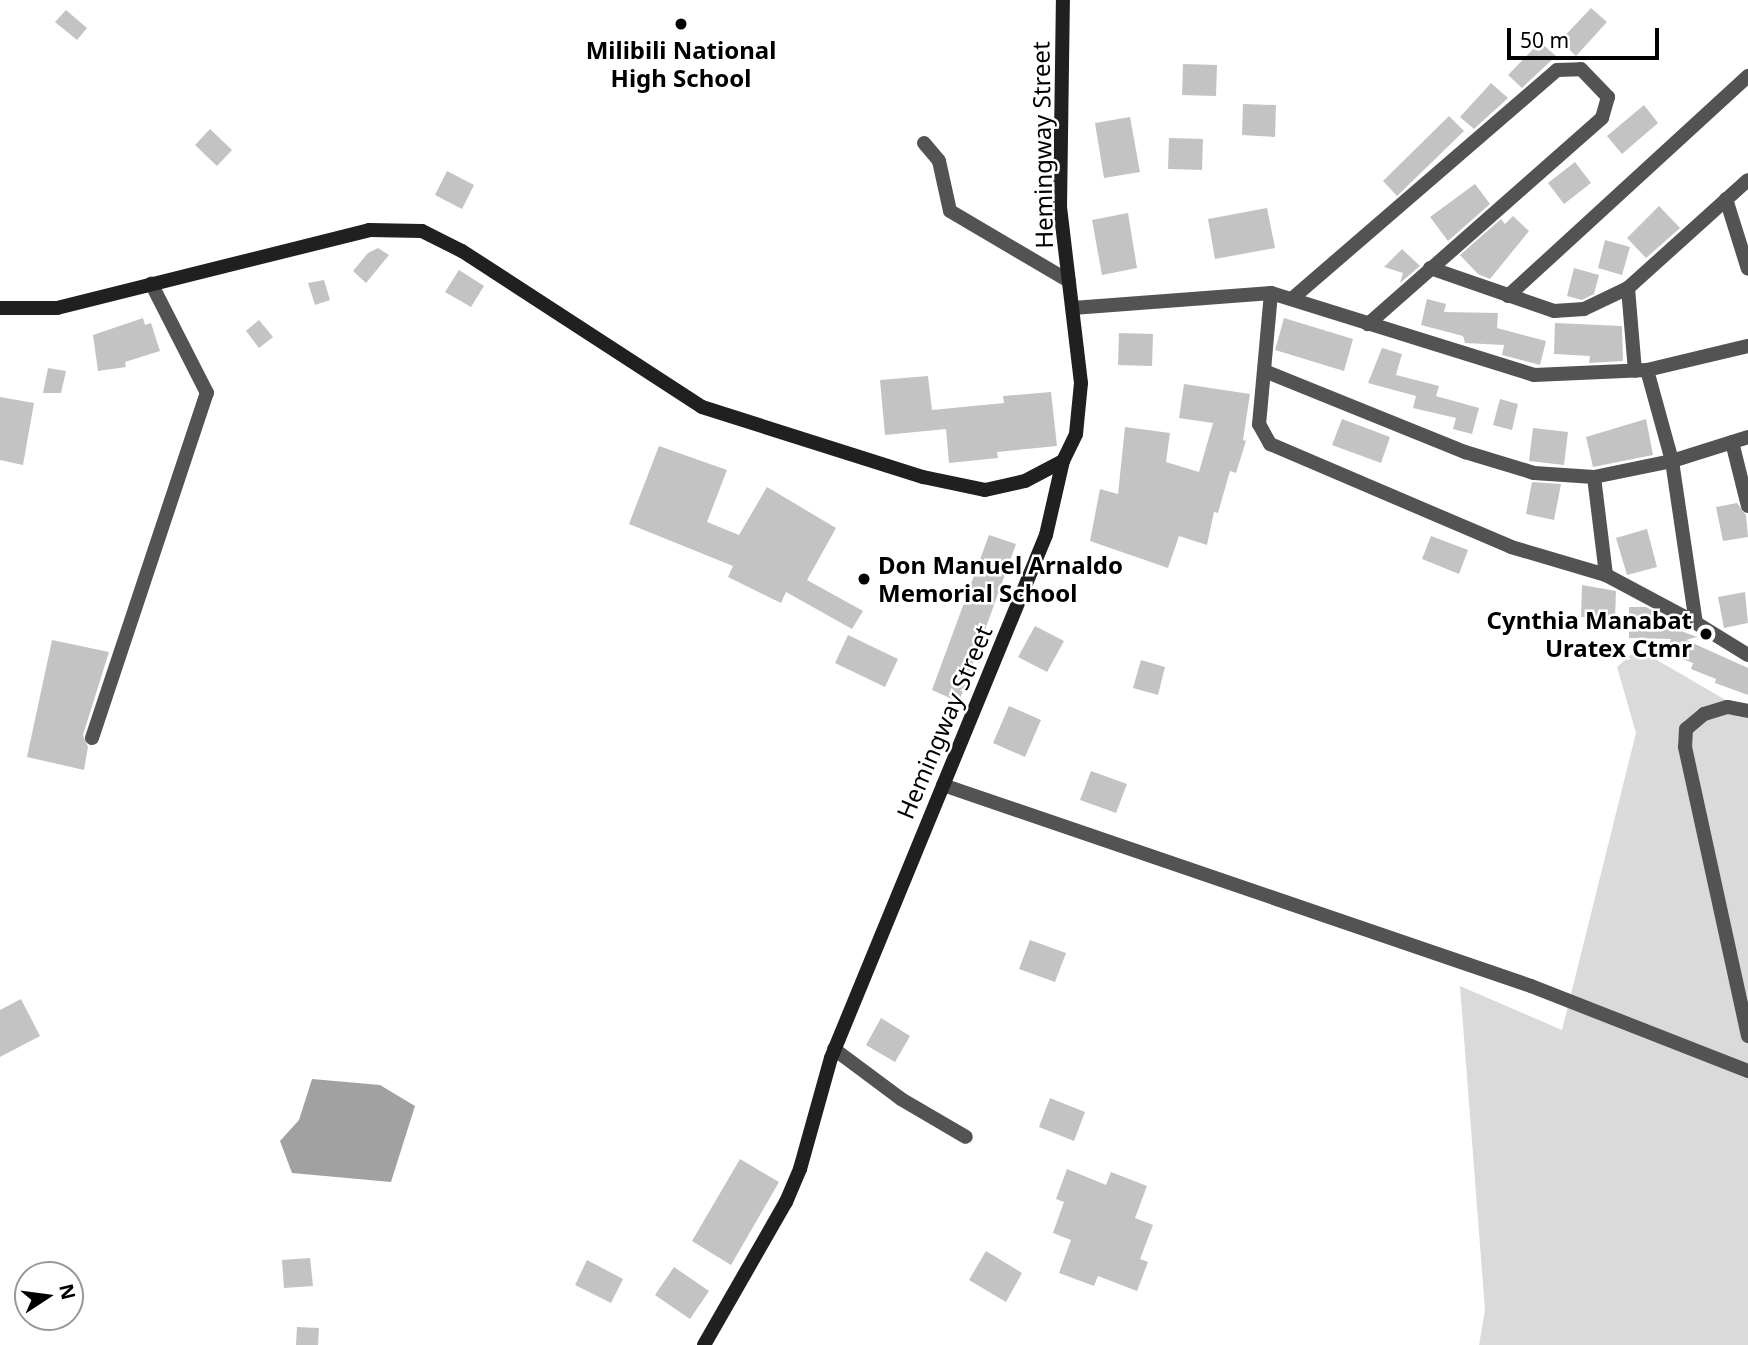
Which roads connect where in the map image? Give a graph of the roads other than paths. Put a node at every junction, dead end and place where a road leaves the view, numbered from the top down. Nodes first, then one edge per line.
1 (1063, 0) edge
2 (1748, 76) edge
3 (924, 144) dead end
4 (1748, 180) edge
5 (1726, 199) junction
6 (1430, 268) junction
7 (1748, 269) edge
8 (1069, 281) junction
9 (150, 283) junction
10 (1628, 288) junction
11 (1271, 293) junction
12 (1508, 296) junction
13 (1294, 297) junction
14 (0, 308) edge
15 (1073, 308) junction
16 (1368, 324) junction
17 (1748, 346) edge
18 (1641, 370) junction
19 (1267, 372) junction
20 (1748, 438) edge
21 (1732, 442) junction
22 (1063, 461) junction
23 (1672, 461) junction
24 (1594, 477) junction
25 (1748, 506) edge
26 (1606, 575) junction
27 (1696, 623) junction
28 (1748, 655) edge
29 (1748, 711) edge
30 (93, 738) dead end
31 (943, 785) junction
32 (1748, 1037) edge
33 (834, 1049) junction
34 (1748, 1070) edge
35 (966, 1137) dead end
36 (704, 1345) edge

1 - 8 main road, Hemingway Street
2 - 12 street
3 - 8 street
4 - 5 street
5 - 7 street
5 - 10 street
6 - 12 street
6 - 13 street
6 - 16 street
8 - 15 main road, Hemingway Street
9 - 14 main road
9 - 22 main road
9 - 30 street
10 - 12 street
10 - 18 street
11 - 13 street
11 - 15 street
11 - 19 street
13 - 16 street
15 - 22 main road, Hemingway Street
16 - 18 street
17 - 18 street
18 - 23 street
19 - 24 street
19 - 26 street
20 - 21 street
21 - 23 street
21 - 25 street
22 - 31 main road, Hemingway Street
23 - 24 street
23 - 27 street
24 - 26 street
26 - 27 street
27 - 28 street
29 - 32 street
31 - 33 main road, Hemingway Street
31 - 34 street
33 - 35 street
33 - 36 main road, Hemingway Street

